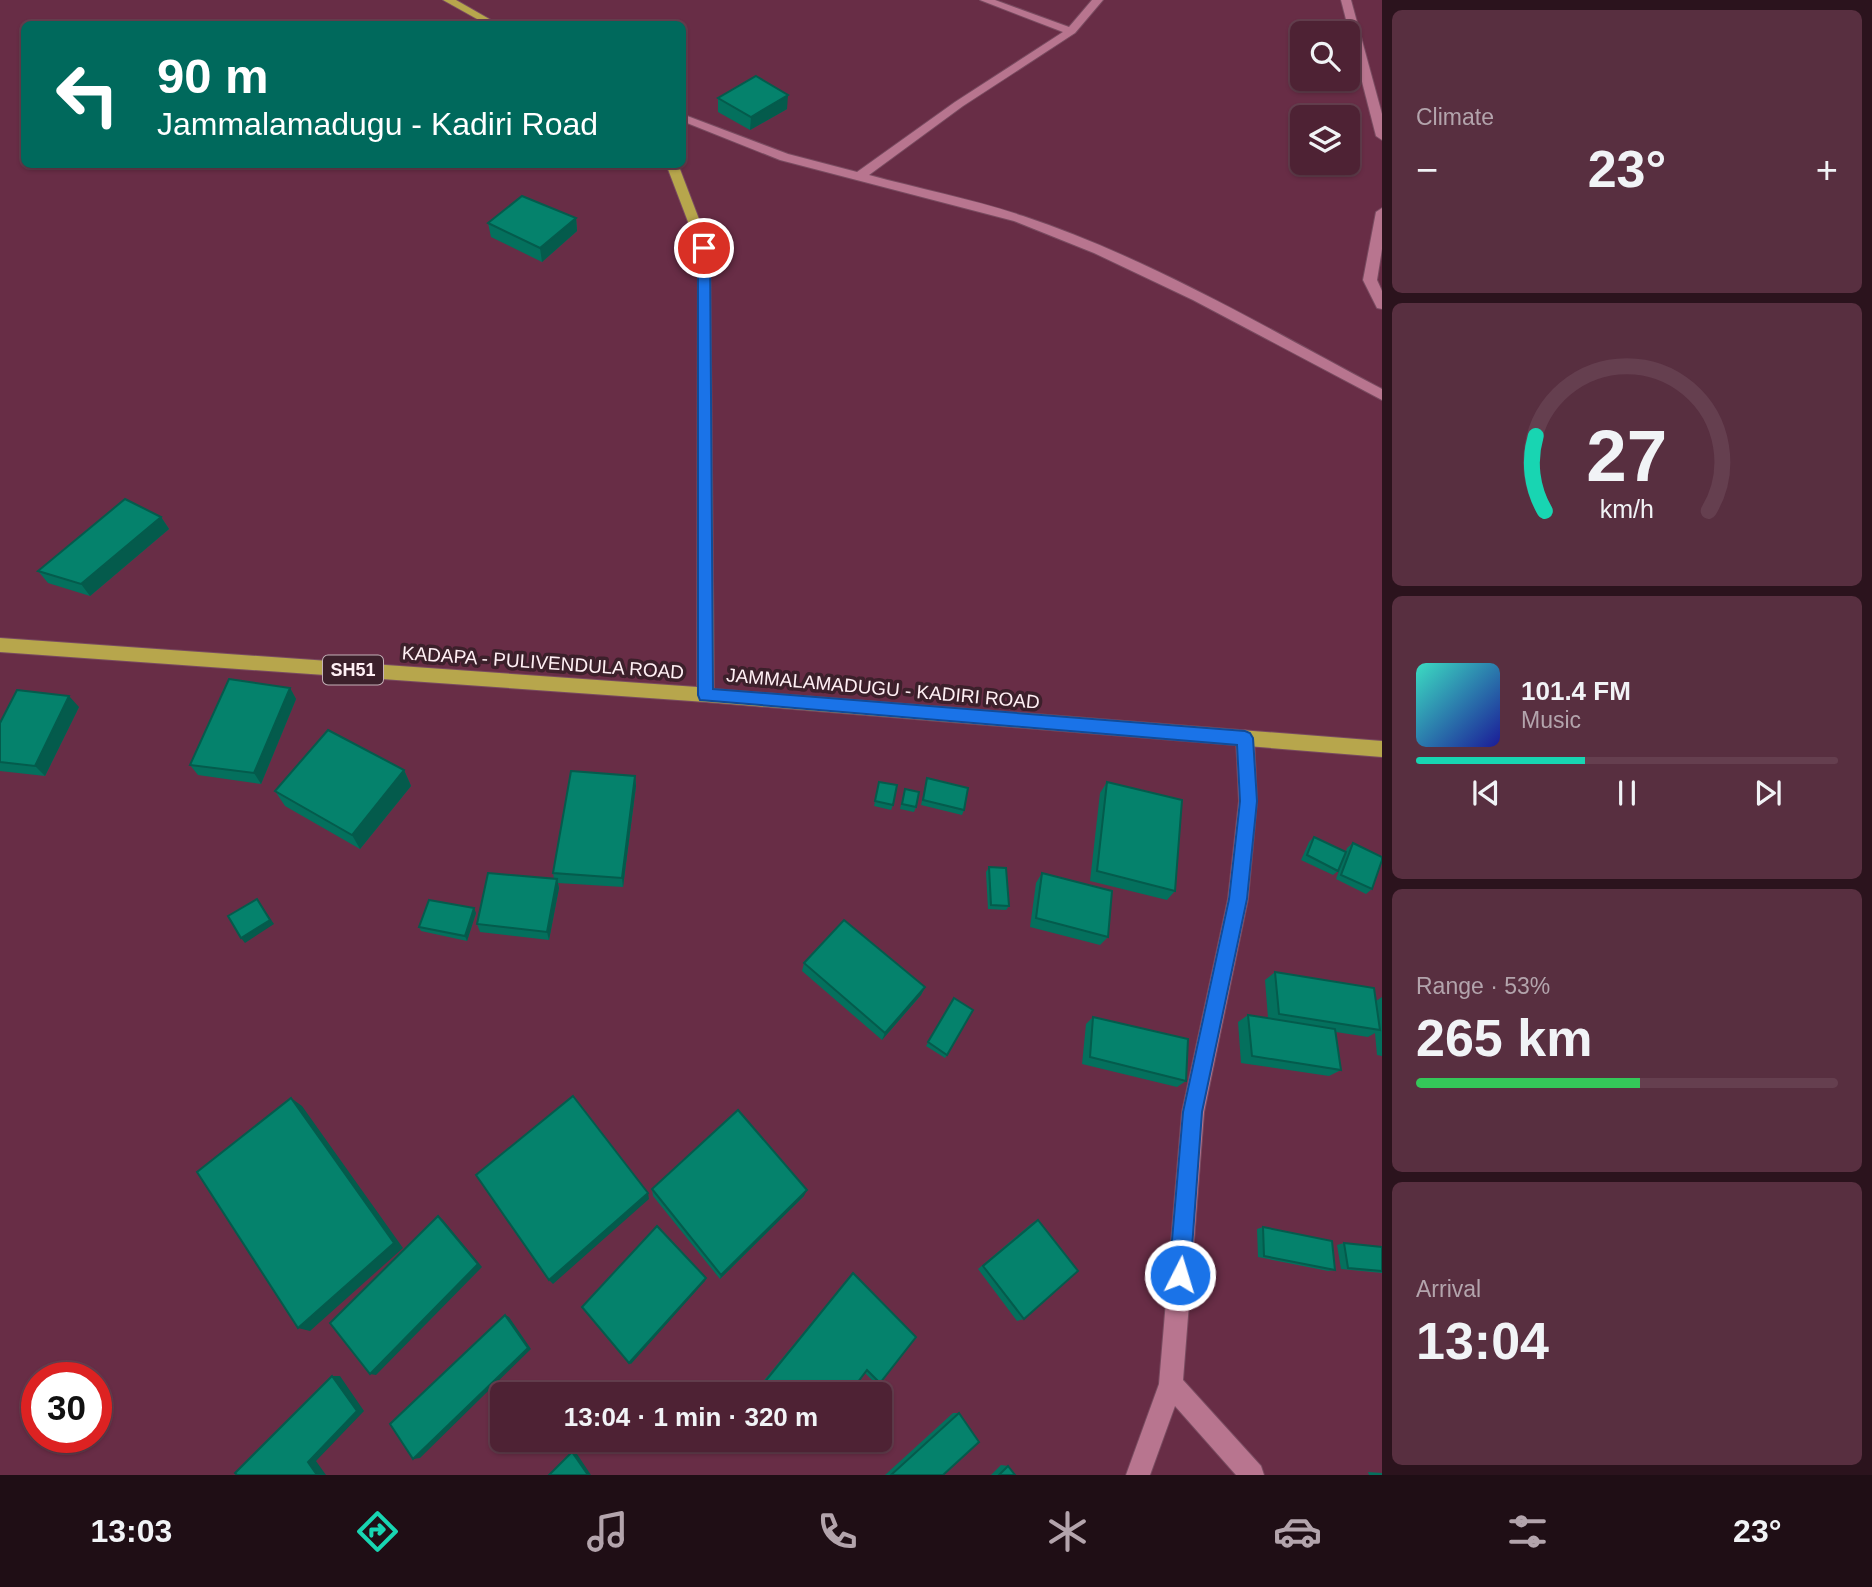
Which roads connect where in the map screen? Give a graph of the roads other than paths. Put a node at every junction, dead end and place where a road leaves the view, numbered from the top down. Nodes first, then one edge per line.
1 (448, 0) edge
2 (985, 0) edge
3 (1098, 0) edge
4 (1346, 0) edge
5 (487, 21) edge
6 (1071, 31) junction
7 (686, 119) edge
8 (1382, 136) edge
9 (674, 168) edge
10 (859, 177) junction
11 (1382, 212) edge
12 (1382, 305) edge
13 (1382, 394) edge
14 (0, 645) edge
15 (706, 695) junction
16 (1245, 738) junction
17 (1382, 749) edge
18 (1171, 1384) junction
19 (1138, 1475) edge
20 (1252, 1475) edge

1 - 5 main road
2 - 6 street
3 - 6 street
4 - 8 street
6 - 10 street
7 - 10 street
9 - 15 main road, JAMMALAMADUGU - KADIRI ROAD
10 - 13 street
11 - 12 street
14 - 15 main road, KADAPA - PULIVENDULA ROAD / SH51
15 - 16 main road, JAMMALAMADUGU - KADIRI ROAD / SH51
16 - 17 main road, JAMMALAMADUGU - KADIRI ROAD / SH51
16 - 18 street
18 - 19 street
18 - 20 street

